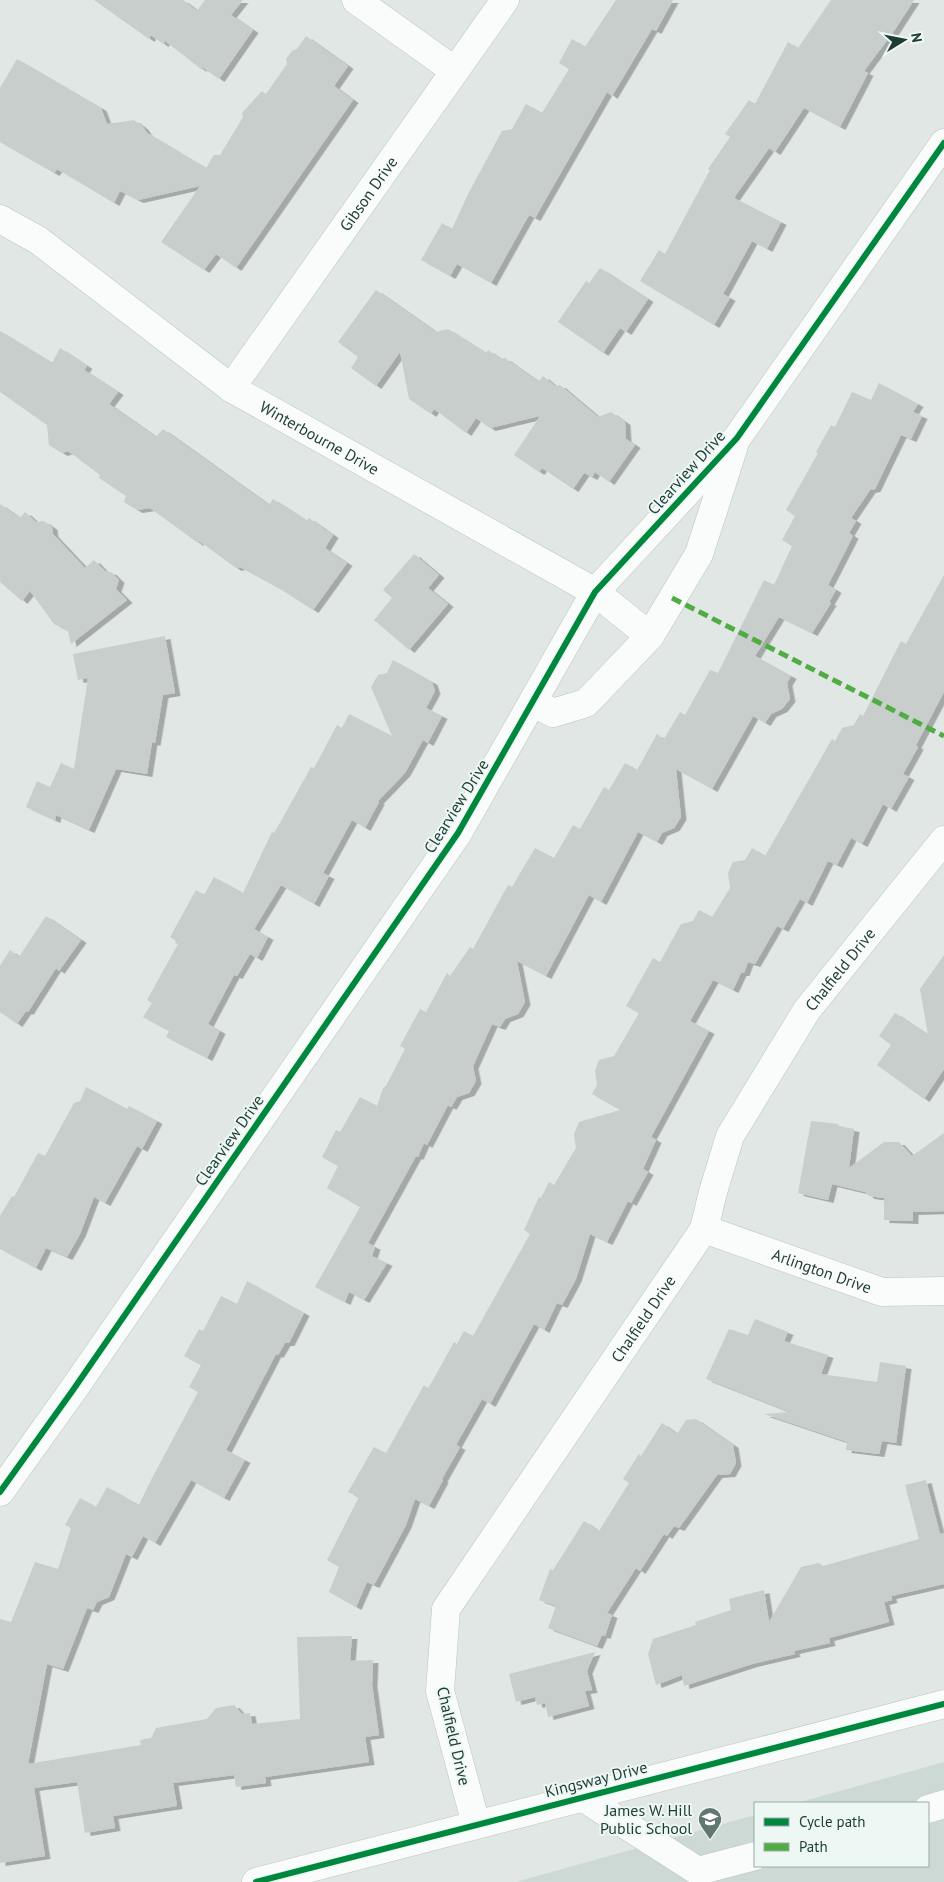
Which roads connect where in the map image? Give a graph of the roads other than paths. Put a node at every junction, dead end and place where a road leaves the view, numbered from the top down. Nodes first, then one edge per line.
1 (356, 0) edge
2 (505, 0) edge
3 (455, 71) junction
4 (944, 143) edge
5 (0, 219) edge
6 (231, 388) junction
7 (737, 438) junction
8 (595, 592) junction
9 (650, 636) junction
10 (534, 703) junction
11 (944, 840) edge
12 (704, 1229) junction
13 (944, 1291) edge
14 (0, 1492) edge
15 (944, 1704) edge
16 (582, 1797) junction
17 (944, 1804) edge
18 (929, 1809) edge
19 (476, 1824) junction
20 (754, 1856) edge
21 (256, 1882) edge

1 - 3 street
2 - 3 street, Gibson Drive
3 - 6 street, Gibson Drive
4 - 7 street, Clearview Drive
5 - 6 street, Winterbourne Drive
6 - 8 street, Winterbourne Drive
7 - 8 street, Clearview Drive
7 - 9 street, Clearview Drive
8 - 9 street, Winterbourne Drive
8 - 10 street, Clearview Drive
9 - 10 street, Clearview Drive
10 - 14 street, Clearview Drive
11 - 12 street, Chalfield Drive
12 - 13 street, Arlington Drive
12 - 19 street, Chalfield Drive
15 - 16 street, Kingsway Drive
16 - 19 street, Kingsway Drive
16 - 20 street
17 - 18 street
19 - 21 street, Kingsway Drive

